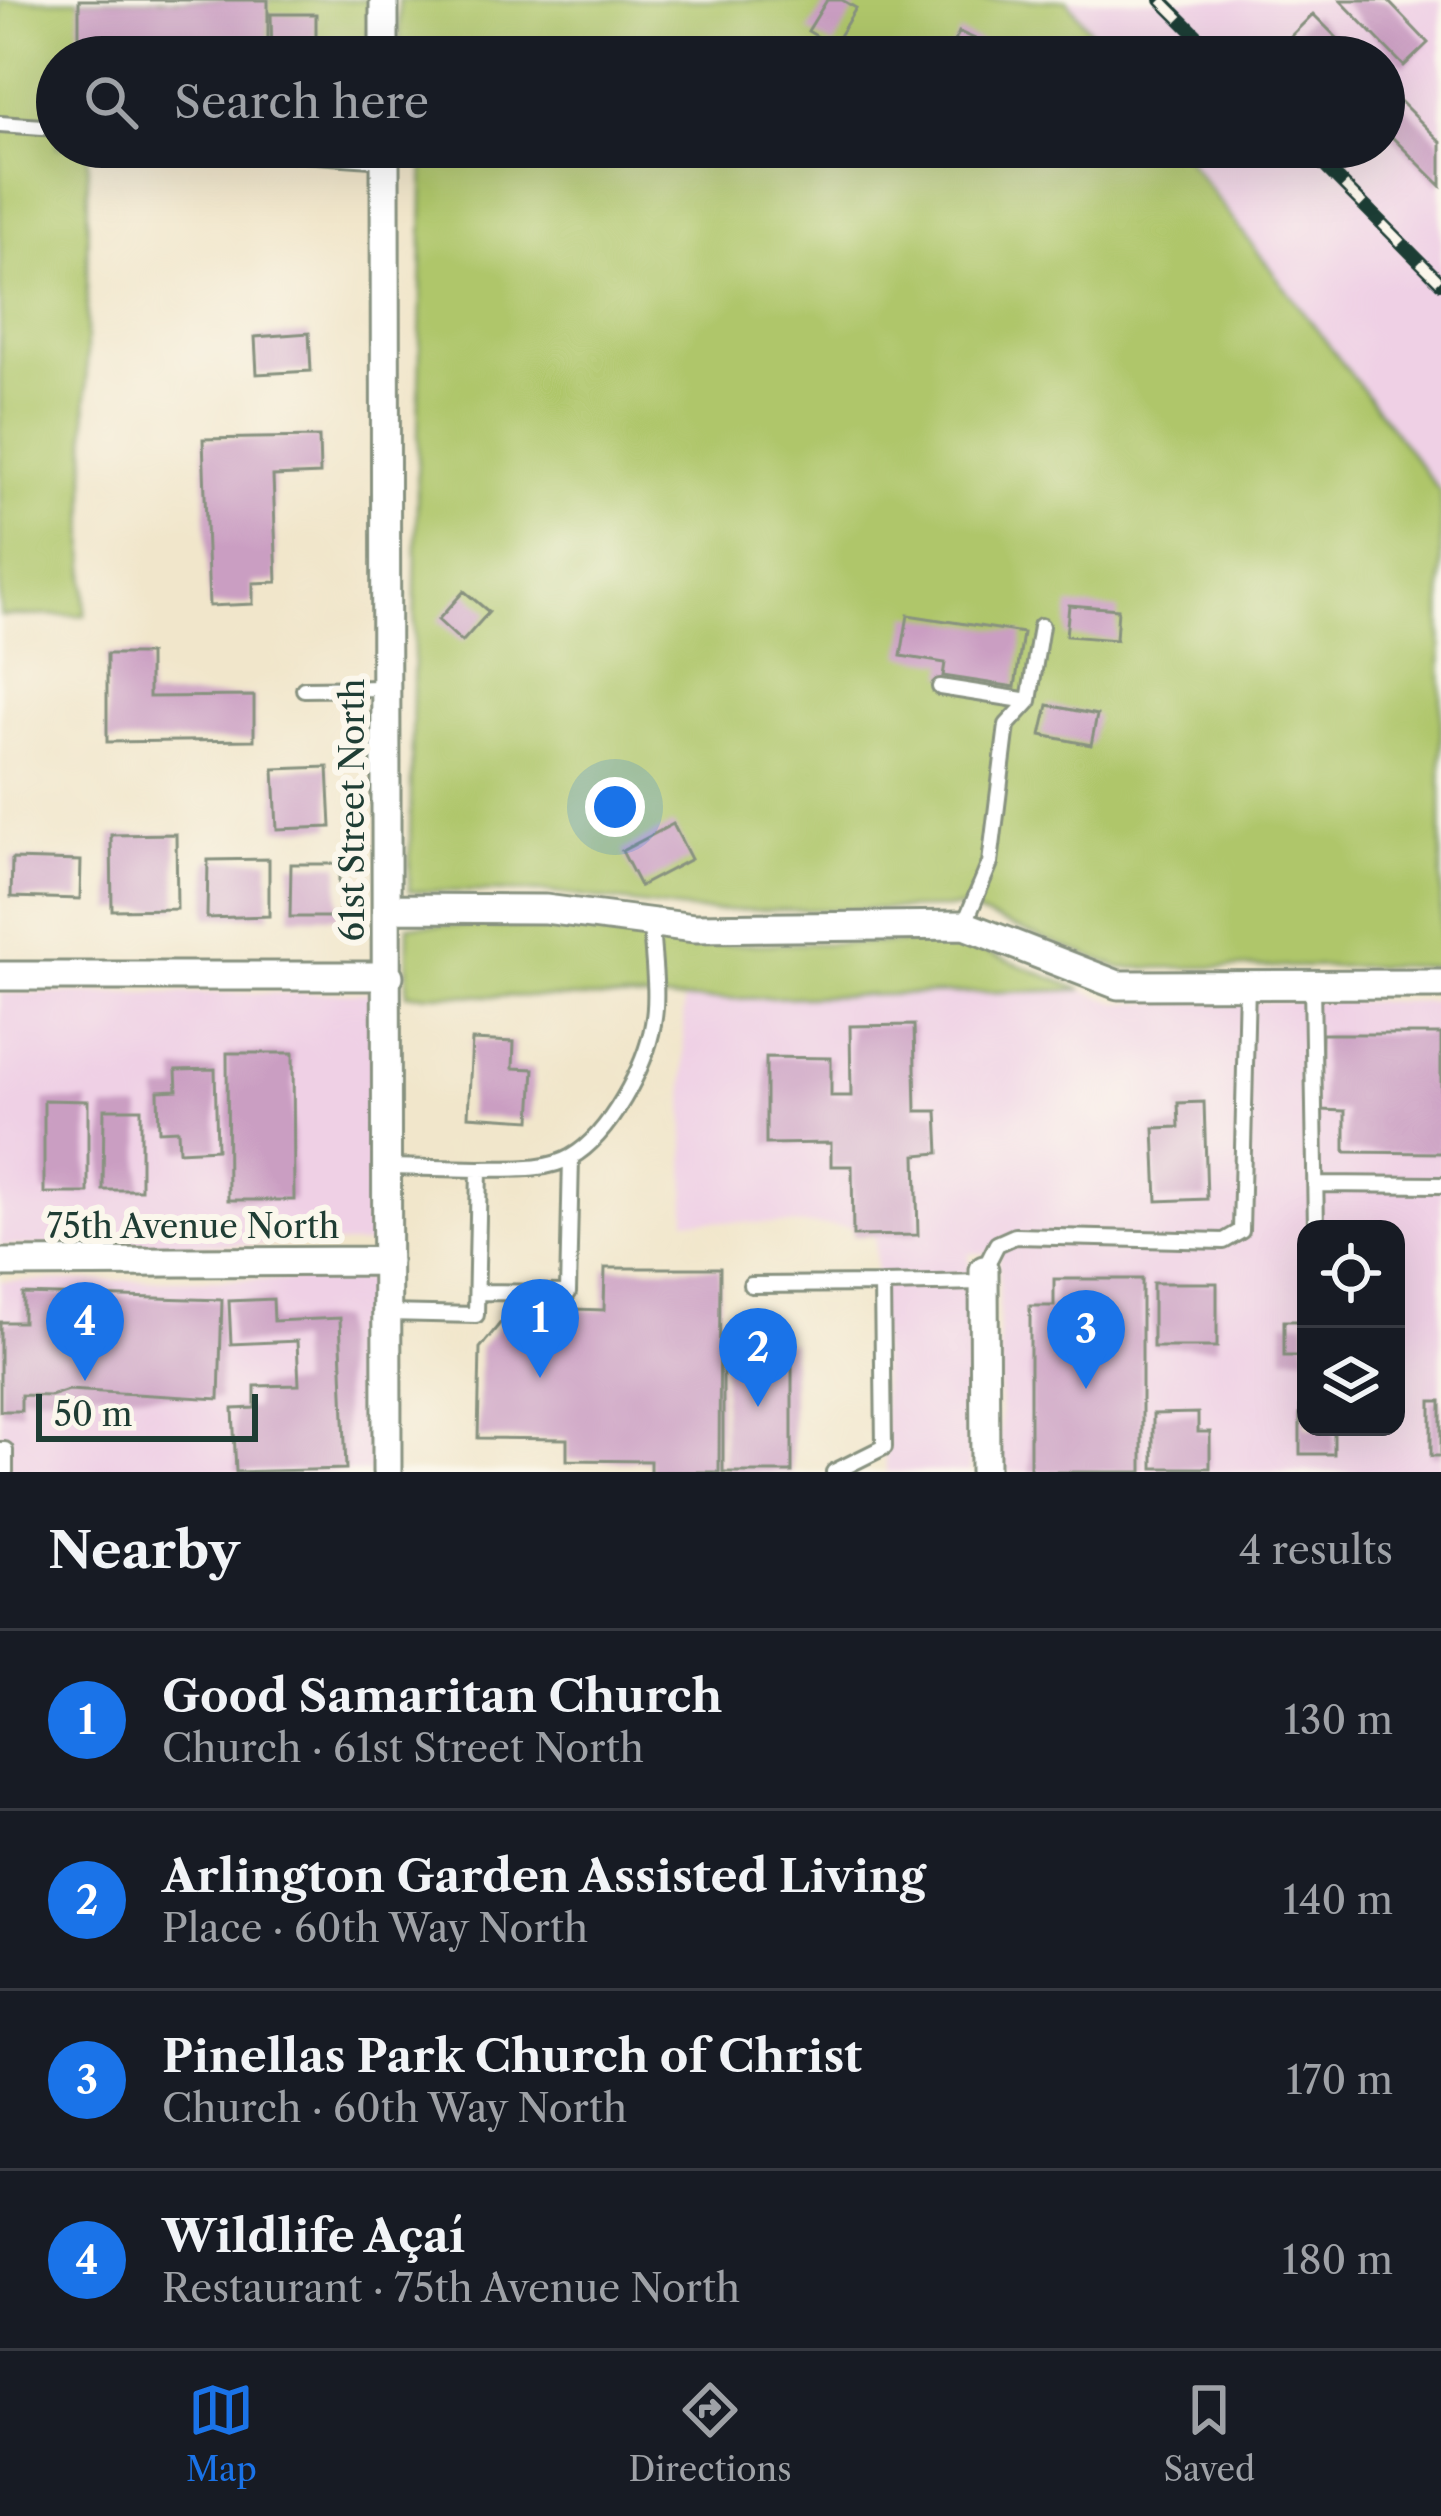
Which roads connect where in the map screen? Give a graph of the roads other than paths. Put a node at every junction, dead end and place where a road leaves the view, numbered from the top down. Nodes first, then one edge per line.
1 (384, 0) edge
2 (384, 36) edge
3 (0, 124) edge
4 (36, 127) edge
5 (385, 168) edge
6 (1041, 626) dead end
7 (387, 688) junction
8 (940, 688) dead end
9 (304, 689) dead end
10 (1029, 701) junction
11 (389, 908) junction
12 (651, 921) junction
13 (964, 925) junction
14 (0, 976) edge
15 (389, 976) junction
16 (1441, 983) edge
17 (1312, 984) junction
18 (1253, 985) junction
19 (571, 1157) junction
20 (388, 1167) junction
21 (479, 1169) junction
22 (1316, 1184) junction
23 (1441, 1185) edge
24 (1316, 1220) edge
25 (387, 1261) junction
26 (0, 1264) edge
27 (984, 1276) junction
28 (882, 1284) junction
29 (751, 1285) dead end
30 (476, 1292) junction
31 (387, 1313) junction
32 (0, 1450) edge
33 (5, 1472) edge
34 (387, 1472) edge
35 (835, 1472) edge
36 (985, 1472) edge

1 - 2 street
3 - 4 lane
5 - 7 street, 61st Street North
6 - 10 lane
7 - 9 lane
7 - 11 street, 61st Street North
8 - 10 lane
10 - 13 lane
11 - 12 street
11 - 15 street, 61st Street North
12 - 13 street
12 - 19 lane
13 - 18 street
14 - 15 street
15 - 20 street, 61st Street North
16 - 17 street
17 - 18 street
17 - 22 lane
18 - 27 lane
19 - 21 lane
19 - 30 lane
20 - 21 lane
20 - 25 street, 61st Street North
21 - 30 lane
22 - 23 lane
22 - 24 lane
25 - 26 street, 75th Avenue North
25 - 31 street, 61st Street North
27 - 28 lane
27 - 36 street
28 - 29 lane
28 - 35 lane
30 - 31 lane
31 - 34 street, 61st Street North
32 - 33 lane

